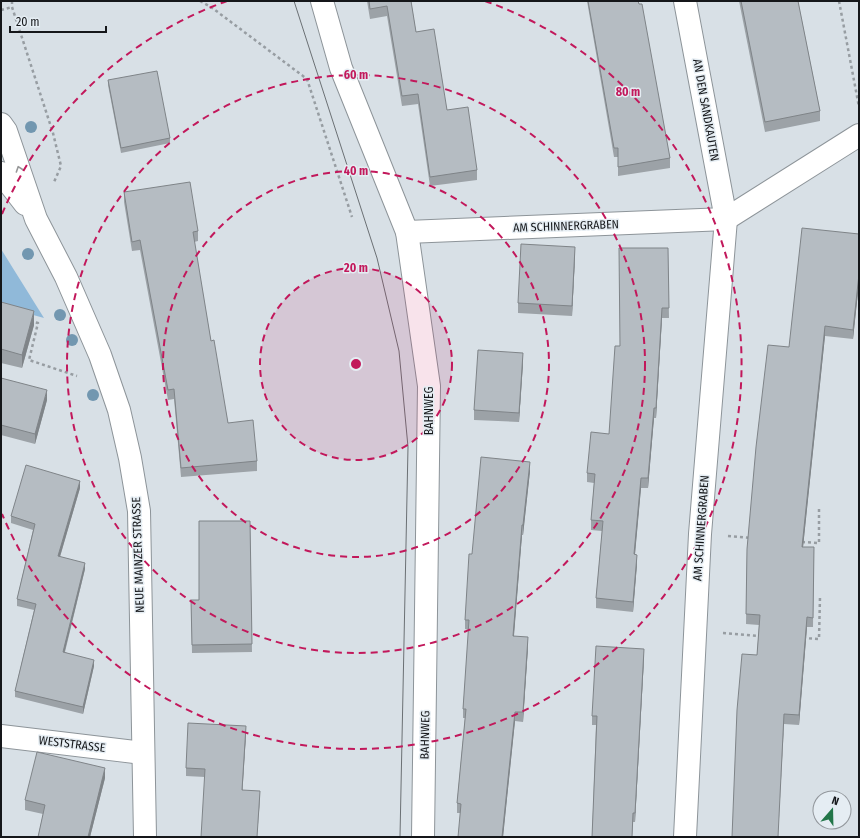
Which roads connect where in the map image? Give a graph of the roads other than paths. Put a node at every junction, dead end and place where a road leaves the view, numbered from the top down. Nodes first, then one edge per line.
1 (322, 1) edge
2 (685, 1) edge
3 (3, 122) edge
4 (859, 135) edge
5 (1, 173) edge
6 (36, 219) junction
7 (726, 219) junction
8 (407, 232) junction
9 (1, 736) edge
10 (143, 753) junction
11 (145, 837) edge
12 (423, 837) edge
13 (685, 837) edge

1 - 8 street, BAHNWEG
2 - 7 street, AN DEN SANDKAUTEN
6 -> 3 street, NEUE MAINZER STRASSE
4 - 7 street, AM SCHINNERGRABEN
5 - 6 street, NEUE MAINZER STRASSE
6 - 10 street, NEUE MAINZER STRASSE
7 - 8 street, AM SCHINNERGRABEN
7 - 13 street, AM SCHINNERGRABEN
8 - 12 street, BAHNWEG
9 - 10 street, WESTSTRASSE
10 - 11 street, NEUE MAINZER STRASSE

